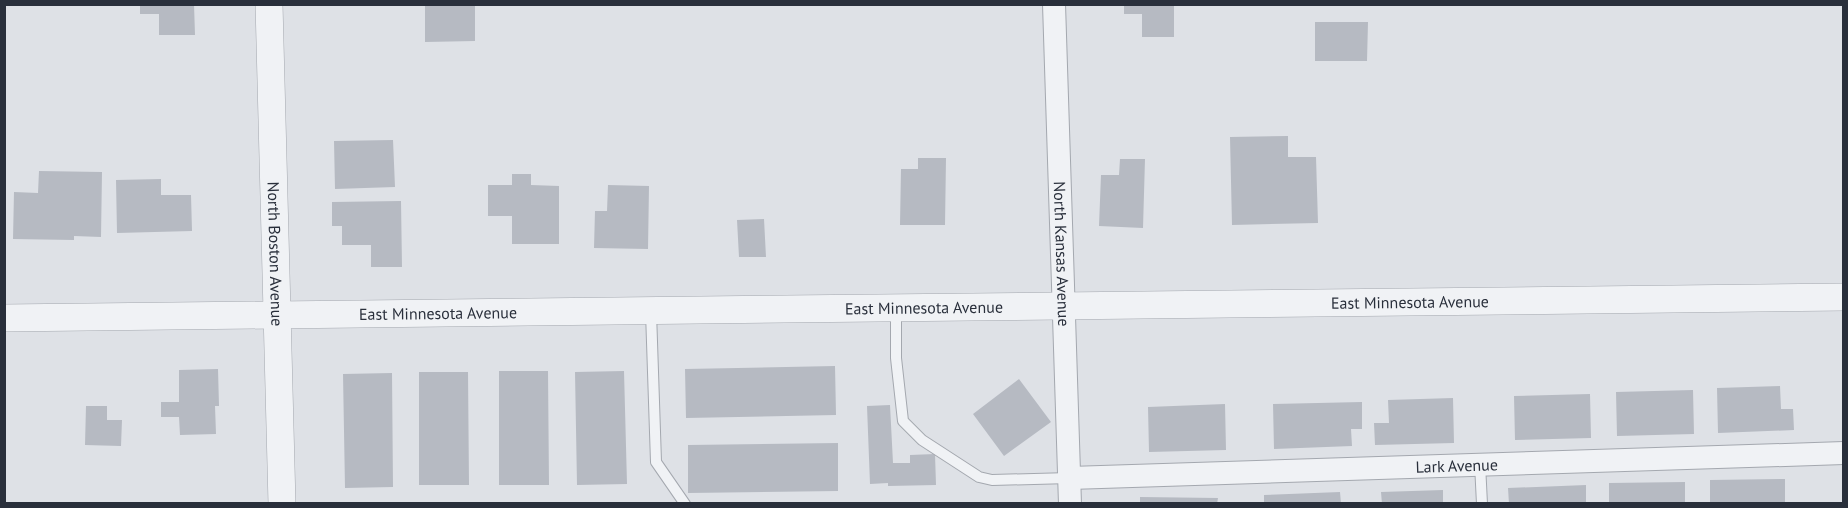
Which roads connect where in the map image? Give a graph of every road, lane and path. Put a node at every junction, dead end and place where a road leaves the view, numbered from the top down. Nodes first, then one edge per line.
1 (269, 4) edge
2 (1054, 4) edge
3 (1844, 297) edge
4 (1064, 307) junction
5 (896, 308) junction
6 (651, 311) junction
7 (278, 314) junction
8 (4, 318) edge
9 (1844, 453) edge
10 (1480, 464) junction
11 (1070, 478) junction
12 (282, 504) edge
13 (685, 504) edge
14 (1071, 504) edge
15 (1482, 504) edge

1 - 7 street, North Boston Avenue
2 - 4 street, North Kansas Avenue
3 - 4 street, East Minnesota Avenue
4 - 5 street, East Minnesota Avenue
4 - 11 street, North Kansas Avenue
5 - 6 street, East Minnesota Avenue
5 - 11 lane
6 - 7 street, East Minnesota Avenue
6 - 13 lane
7 - 8 street, East Minnesota Avenue
7 - 12 street, North Boston Avenue
9 - 10 street, Lark Avenue
10 - 11 street, Lark Avenue
10 - 15 lane
11 - 14 street, North Kansas Avenue

